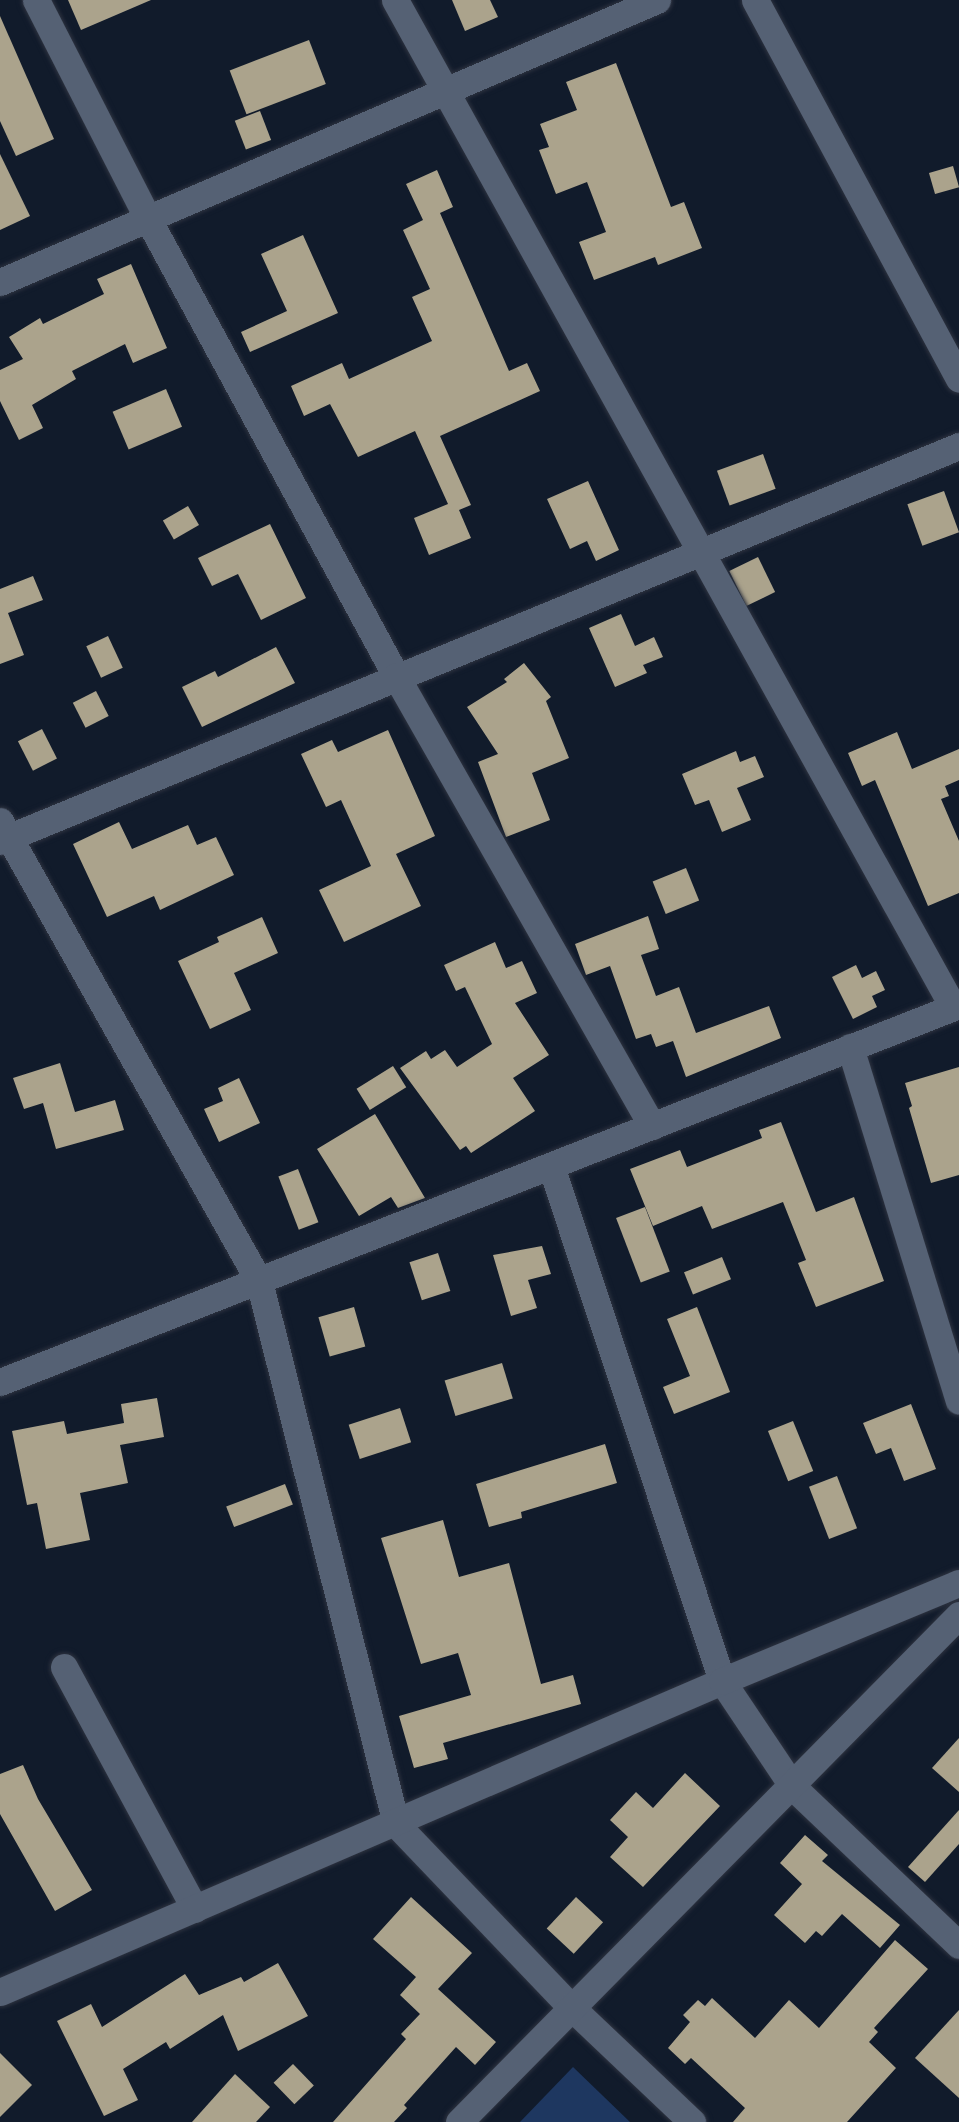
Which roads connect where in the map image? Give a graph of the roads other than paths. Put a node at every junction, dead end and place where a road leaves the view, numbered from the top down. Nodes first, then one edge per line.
1 (36, 0) edge
2 (395, 0) edge
3 (657, 0) edge
4 (755, 0) edge
5 (443, 91) junction
6 (148, 219) junction
7 (0, 282) edge
8 (959, 379) edge
9 (959, 446) edge
10 (699, 550) junction
11 (396, 676) junction
12 (3, 833) edge
13 (956, 1006) edge
14 (850, 1047) junction
15 (652, 1126) junction
16 (551, 1166) junction
17 (259, 1281) junction
18 (0, 1382) edge
19 (959, 1401) edge
20 (959, 1583) edge
21 (959, 1615) edge
22 (64, 1667) dead end
23 (722, 1681) junction
24 (794, 1787) junction
25 (396, 1824) junction
26 (195, 1910) junction
27 (959, 1945) edge
28 (0, 1992) edge
29 (571, 2007) junction
30 (459, 2122) edge
31 (692, 2122) edge

1 - 6 street
2 - 5 street
3 - 5 street
4 - 8 street
5 - 6 street
5 - 10 street
6 - 7 street
6 - 11 street
9 - 10 street
10 - 11 street
10 - 13 street
11 - 12 street
11 - 15 street
12 - 17 street
13 - 14 street
14 - 15 street
14 - 19 street
15 - 16 street
16 - 17 street
16 - 23 street
17 - 18 street
17 - 25 street
20 - 23 street
21 - 24 street
22 - 26 street
23 - 24 street
23 - 25 street
24 - 27 street
24 - 29 street
25 - 26 street
25 - 29 street
26 - 28 street
29 - 30 street
29 - 31 street

